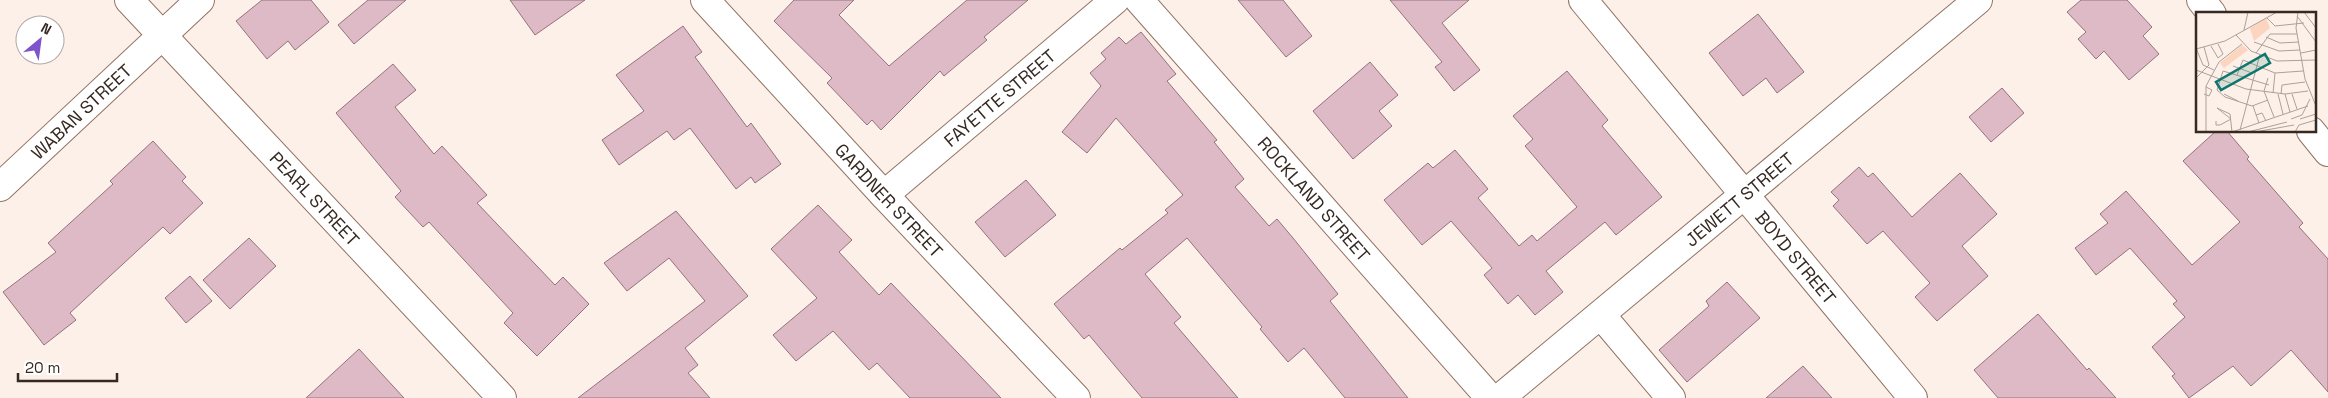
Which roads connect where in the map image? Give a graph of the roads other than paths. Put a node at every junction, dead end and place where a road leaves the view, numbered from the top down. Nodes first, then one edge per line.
1 (129, 0) edge
2 (200, 0) edge
3 (705, 0) edge
4 (1115, 0) edge
5 (1139, 0) edge
6 (1583, 0) edge
7 (1978, 0) edge
8 (2201, 0) edge
9 (2210, 12) edge
10 (162, 35) junction
11 (2312, 132) edge
12 (2328, 152) edge
13 (0, 187) edge
14 (1744, 193) junction
15 (884, 195) junction
16 (1601, 315) junction
17 (502, 398) edge
18 (1076, 398) edge
19 (1490, 398) edge
20 (1500, 398) edge
21 (1671, 398) edge
22 (1913, 398) edge

1 - 10 street, PEARL STREET
2 - 10 street
3 - 15 street, GARDNER STREET
4 - 15 street, FAYETTE STREET
5 - 19 street, ROCKLAND STREET
6 - 14 street, BOYD STREET
7 - 14 street, JEWETT STREET
8 - 9 street
10 - 13 street, WABAN STREET
10 - 17 street, PEARL STREET
11 - 12 street
14 - 16 street, JEWETT STREET
14 - 22 street, BOYD STREET
15 - 18 street, GARDNER STREET
16 - 20 street, JEWETT STREET
16 - 21 street

